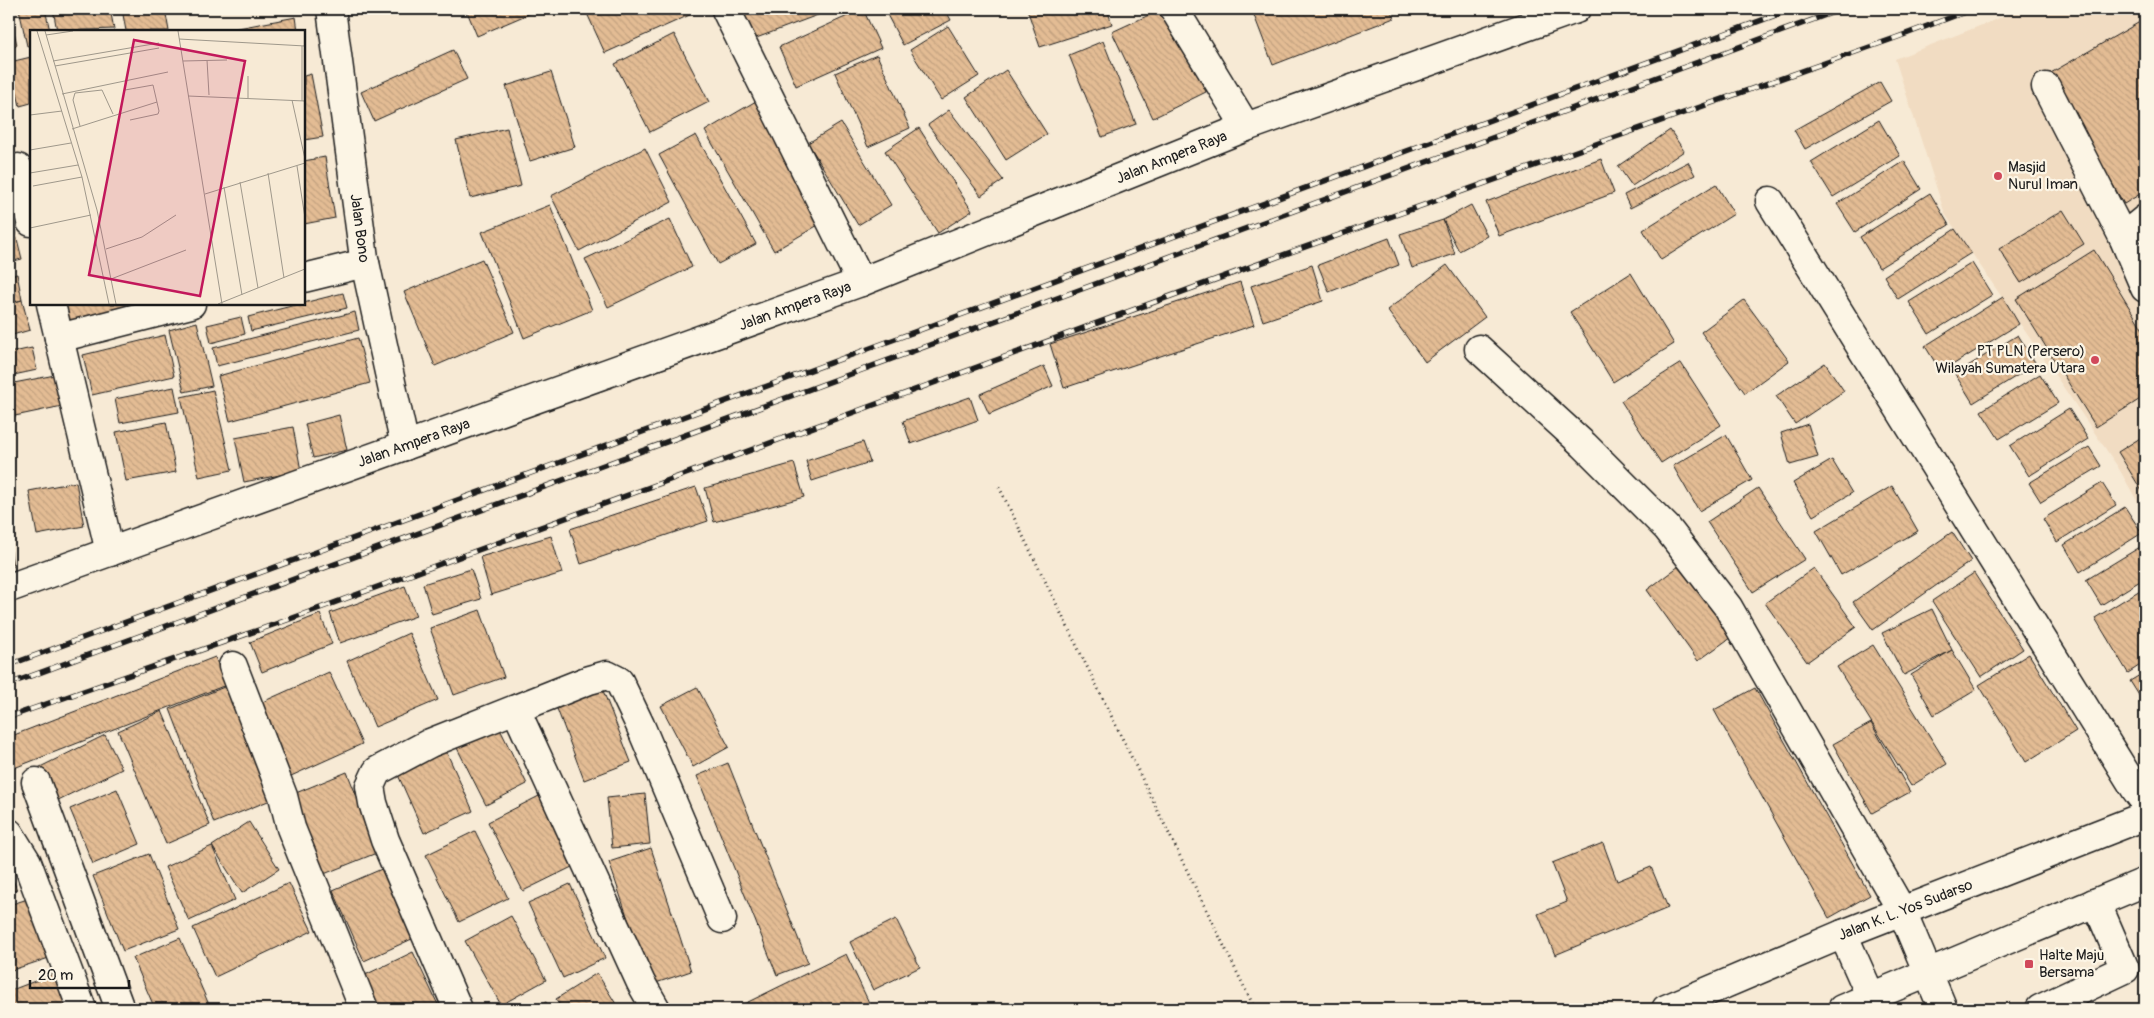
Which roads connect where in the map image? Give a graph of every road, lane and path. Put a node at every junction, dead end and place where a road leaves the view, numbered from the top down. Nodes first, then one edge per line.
1 (331, 9) edge
2 (1174, 9) edge
3 (1576, 9) edge
4 (726, 10) dead end
5 (2046, 87) dead end
6 (1246, 127) junction
7 (18, 168) dead end
8 (1770, 201) dead end
9 (30, 218) edge
10 (2145, 219) edge
11 (2123, 237) junction
12 (365, 264) junction
13 (305, 278) edge
14 (861, 282) junction
15 (2145, 288) edge
16 (51, 305) edge
17 (187, 305) edge
18 (59, 338) junction
19 (1479, 349) dead end
20 (405, 446) junction
21 (999, 487) dead end
22 (110, 552) junction
23 (9, 588) edge
24 (233, 666) dead end
25 (516, 710) junction
26 (36, 782) dead end
27 (2145, 802) edge
28 (2145, 816) edge
29 (9, 833) edge
30 (2145, 882) edge
31 (2094, 902) junction
32 (1902, 911) junction
33 (722, 919) dead end
34 (1843, 934) junction
35 (2135, 964) edge
36 (1928, 973) junction
37 (1871, 997) junction
38 (82, 1009) edge
39 (120, 1009) edge
40 (364, 1009) edge
41 (458, 1009) edge
42 (656, 1009) edge
43 (1255, 1009) edge
44 (1666, 1009) edge
45 (1842, 1009) edge
46 (1943, 1009) edge
47 (2040, 1009) edge

1 - 12 street, Jalan Bono
2 - 6 street
3 - 6 street, Jalan Ampera Raya
4 - 14 street
5 - 11 street
6 - 14 street, Jalan Ampera Raya
7 - 9 street
8 - 27 street
10 - 11 street
11 - 15 street
12 - 13 street
12 - 20 street, Jalan Bono
14 - 20 street, Jalan Ampera Raya
16 - 18 street
17 - 18 street
18 - 22 street
19 - 32 street
20 - 22 street, Jalan Ampera Raya
21 - 43 path
22 - 23 street, Jalan Ampera Raya
24 - 40 street
25 - 33 street
25 - 41 street
25 - 42 street
26 - 39 street
28 - 32 street, Jalan K. L. Yos Sudarso
29 - 38 street
30 - 31 street
31 - 35 street
31 - 36 street
32 - 34 street, Jalan K. L. Yos Sudarso
32 - 36 street
34 - 37 street
34 - 44 street, Jalan K. L. Yos Sudarso
35 - 47 street
36 - 37 street
36 - 46 street
37 - 45 street

